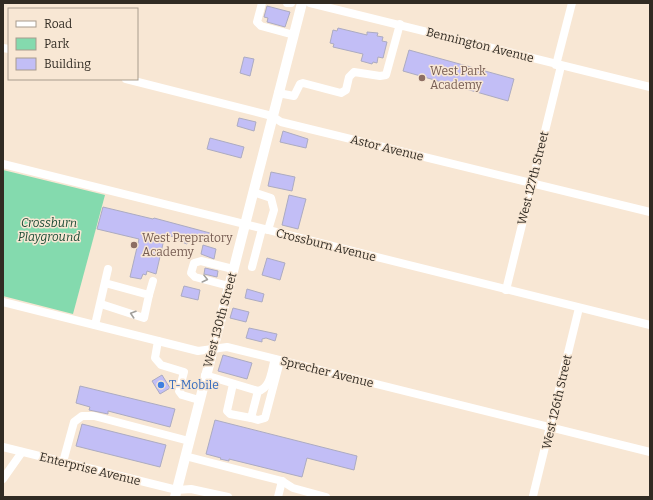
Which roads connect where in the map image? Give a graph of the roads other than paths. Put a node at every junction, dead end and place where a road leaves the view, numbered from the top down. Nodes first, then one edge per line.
1 (262, 3) edge
2 (287, 3) edge
3 (291, 3) edge
4 (302, 3) edge
5 (310, 3) edge
6 (572, 3) edge
7 (330, 5) edge
8 (400, 24) junction
9 (294, 35) junction
10 (558, 65) junction
11 (130, 80) edge
12 (650, 87) edge
13 (278, 92) junction
14 (272, 116) junction
15 (3, 164) edge
16 (532, 183) junction
17 (253, 192) junction
18 (650, 212) edge
19 (245, 224) junction
20 (265, 229) junction
21 (252, 267) dead end
22 (233, 268) junction
23 (108, 269) dead end
24 (153, 281) dead end
25 (105, 282) junction
26 (229, 286) junction
27 (506, 290) junction
28 (149, 295) junction
29 (3, 302) edge
30 (101, 304) junction
31 (579, 308) junction
32 (95, 325) junction
33 (650, 326) edge
34 (158, 341) junction
35 (212, 350) junction
36 (277, 360) junction
37 (205, 375) junction
38 (233, 384) junction
39 (258, 391) junction
40 (199, 400) junction
41 (251, 418) junction
42 (551, 428) junction
43 (189, 441) junction
44 (3, 447) edge
45 (22, 452) junction
46 (650, 452) edge
47 (185, 456) junction
48 (63, 462) junction
49 (6, 471) edge
50 (3, 479) edge
51 (282, 481) junction
52 (176, 494) edge
53 (533, 496) edge
54 (228, 497) edge
55 (278, 497) edge
56 (326, 497) edge

1 - 9 street
2 - 3 street
4 - 9 main road, West 130th Street
5 - 7 street, Bennington Avenue
6 - 10 street, West 127th Street
7 - 8 street, Bennington Avenue
8 - 10 street, Bennington Avenue
8 - 13 street
9 - 13 main road, West 130th Street
10 - 12 street, Bennington Avenue
10 - 16 street, West 127th Street
11 - 14 street, Astor Avenue
13 - 14 main road, West 130th Street
14 - 16 street, Astor Avenue
14 - 17 main road, West 130th Street
15 - 19 street, Crossburn Avenue
16 - 18 street, Astor Avenue
16 - 27 street, West 127th Street
17 - 19 main road, West 130th Street
17 - 20 street
19 - 20 street, Crossburn Avenue
19 - 22 main road, West 130th Street
20 - 21 street
20 - 27 street, Crossburn Avenue
22 - 26 main road, West 130th Street
22 -> 26 street
23 - 25 street
24 - 28 street
25 - 28 street
25 - 30 street
26 - 35 main road, West 130th Street
27 - 31 street, Crossburn Avenue
28 -> 30 street
29 - 32 street, Sprecher Avenue
30 - 32 street
31 - 33 street, Crossburn Avenue
31 - 42 street, West 126th Street
32 - 34 street, Sprecher Avenue
34 - 35 street, Sprecher Avenue
34 - 40 street
35 - 36 street, Sprecher Avenue
35 - 37 main road, West 130th Street
36 - 39 street
36 - 41 street
36 - 42 street, Sprecher Avenue
37 - 38 street
37 - 40 main road, West 130th Street
38 - 39 street
38 - 41 street
39 - 41 street
40 - 43 main road, West 130th Street
42 - 46 street, Sprecher Avenue
42 - 53 street, West 126th Street
43 - 47 main road, West 130th Street
43 - 48 street
44 - 45 street, Enterprise Avenue
45 - 48 street, Enterprise Avenue
45 - 49 street
47 - 51 street
47 - 52 main road, West 130th Street
48 - 52 street, Enterprise Avenue
49 - 50 street
51 - 55 street
51 - 56 street
52 - 54 street, Enterprise Avenue

